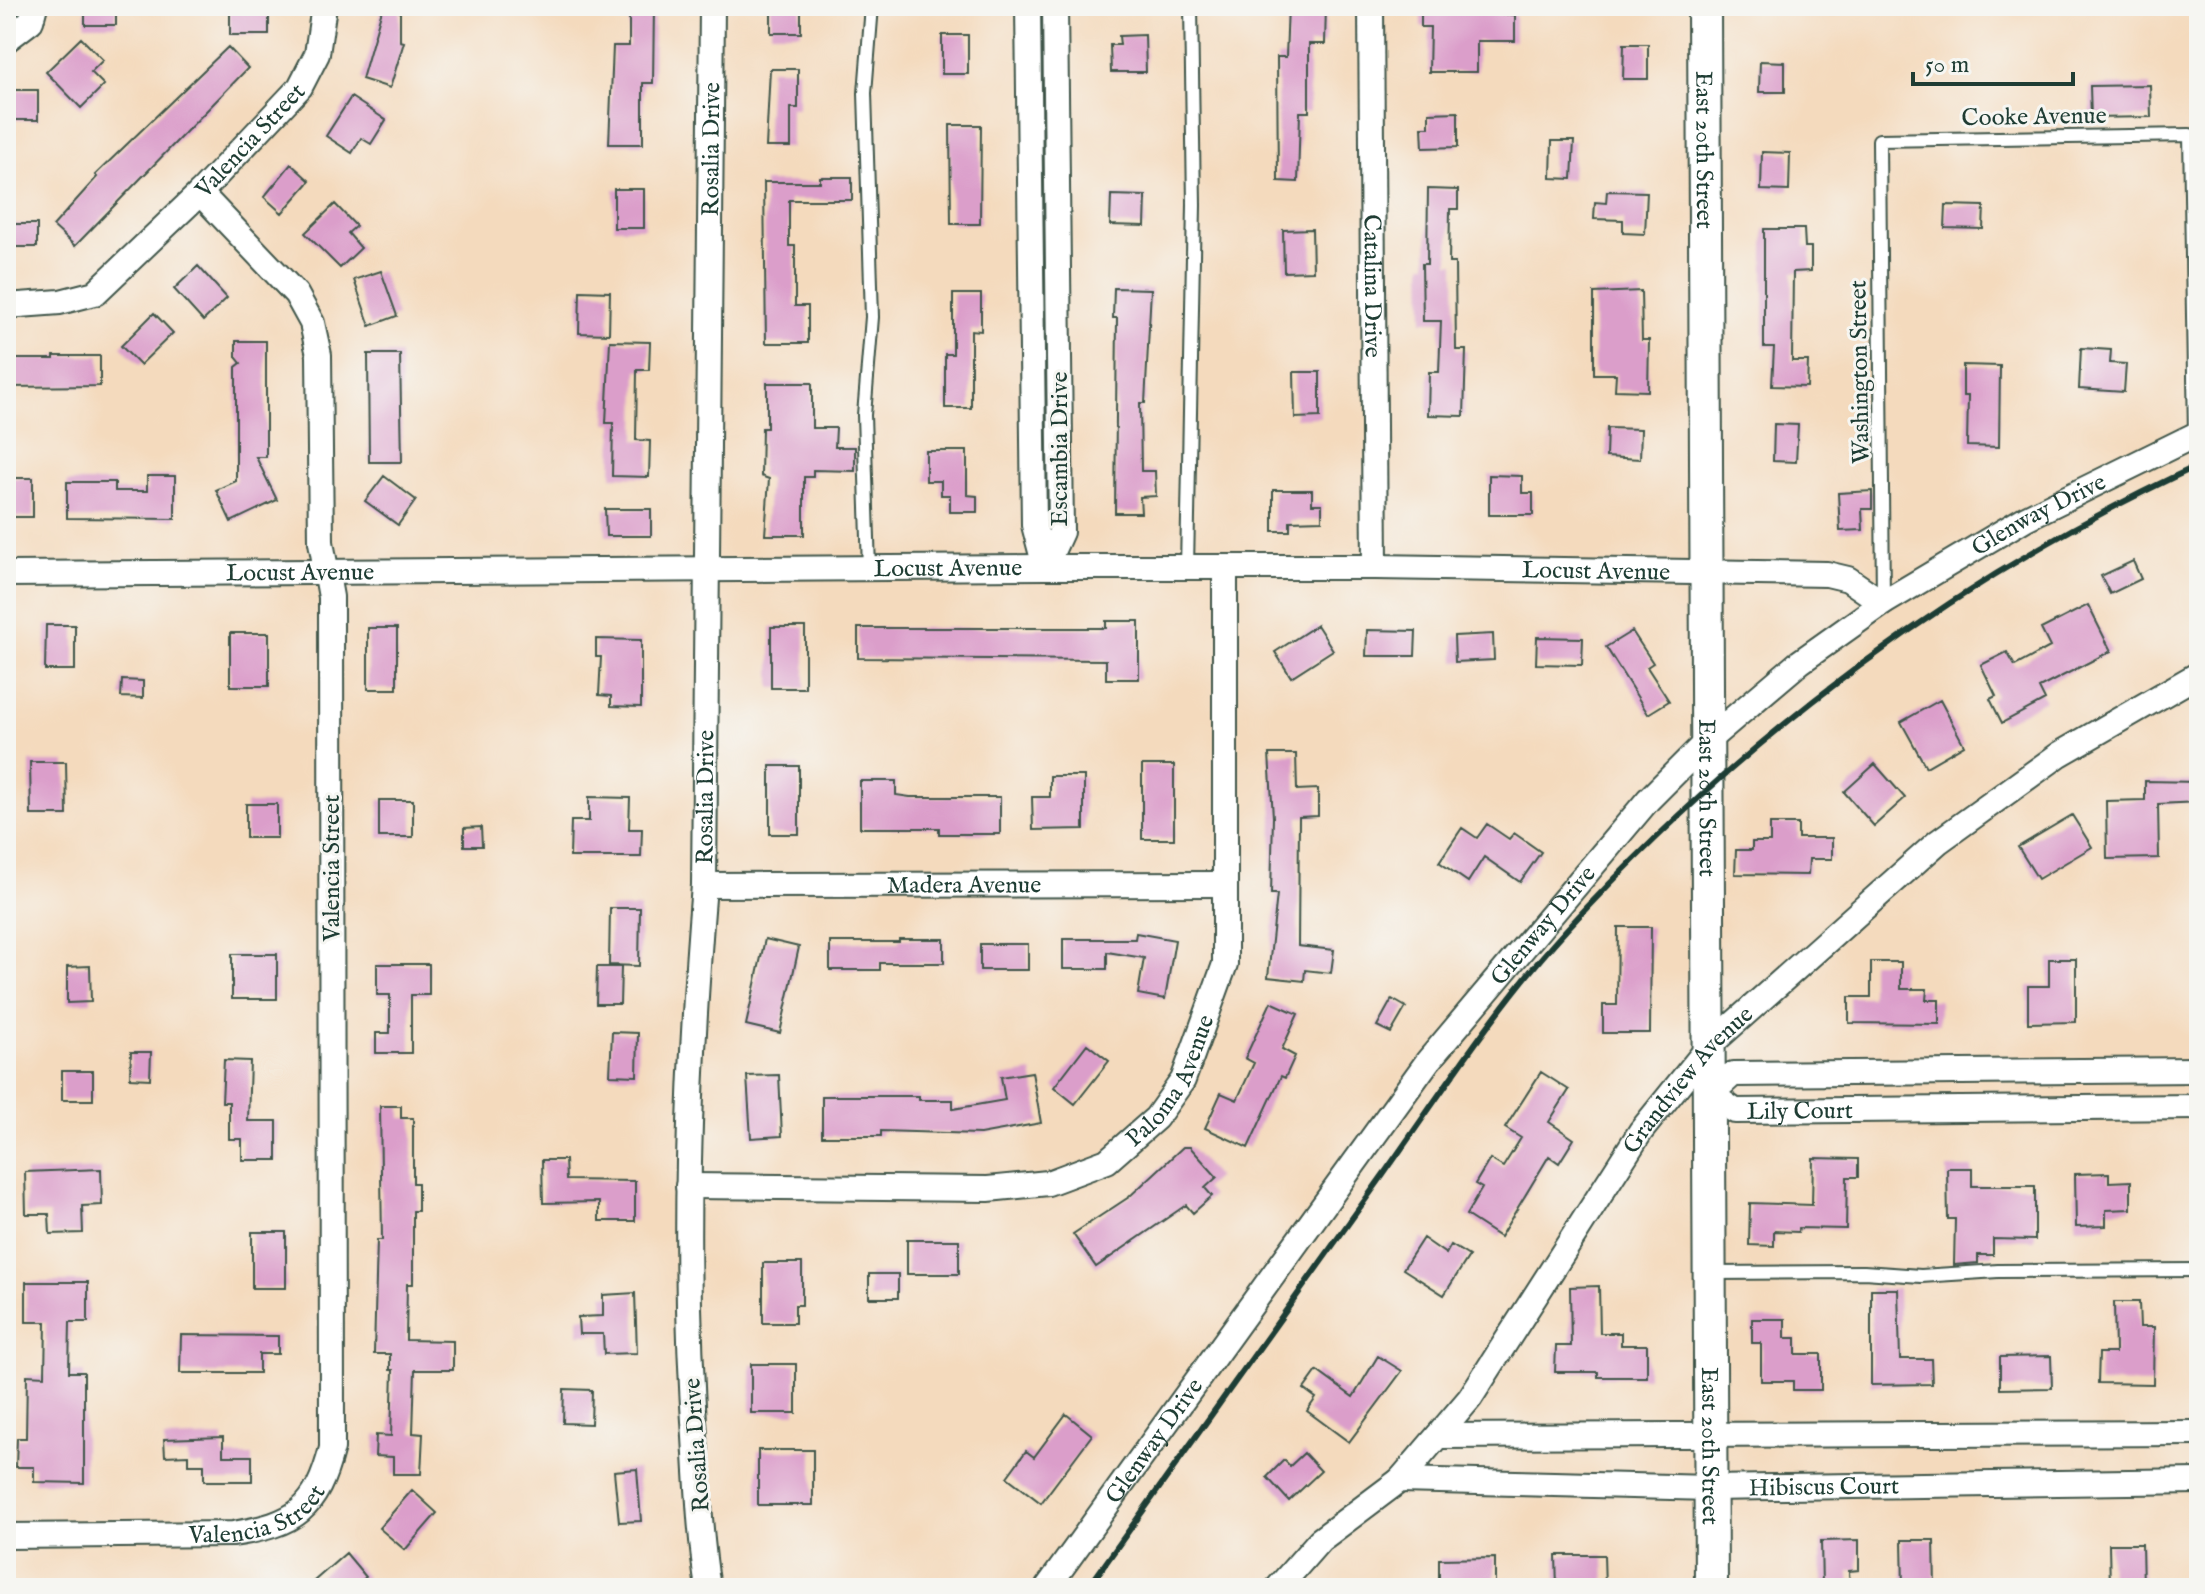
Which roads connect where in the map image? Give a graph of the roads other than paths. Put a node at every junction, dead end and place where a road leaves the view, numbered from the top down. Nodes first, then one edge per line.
1 (35, 6) edge
2 (324, 6) edge
3 (712, 6) edge
4 (872, 6) edge
5 (1028, 6) edge
6 (1055, 6) edge
7 (1191, 6) edge
8 (1371, 6) edge
9 (1704, 6) edge
10 (6, 40) edge
11 (1879, 140) joint
12 (200, 193) junction
13 (6, 306) edge
14 (2197, 434) edge
15 (1045, 567) junction
16 (1375, 567) junction
17 (1187, 568) junction
18 (1225, 568) junction
19 (707, 569) junction
20 (869, 569) junction
21 (326, 571) junction
22 (1708, 573) junction
23 (6, 574) edge
24 (1883, 603) junction
25 (2199, 674) edge
26 (1708, 740) junction
27 (1225, 884) junction
28 (704, 885) junction
29 (1711, 1044) junction
30 (2199, 1070) edge
31 (1711, 1094) junction
32 (2199, 1107) edge
33 (688, 1186) junction
34 (2199, 1270) edge
35 (1711, 1273) junction
36 (2199, 1433) edge
37 (1438, 1436) junction
38 (1710, 1436) junction
39 (1400, 1480) junction
40 (2199, 1481) edge
41 (1710, 1488) junction
42 (6, 1536) edge
43 (708, 1588) edge
44 (1047, 1588) edge
45 (1278, 1588) edge
46 (1711, 1588) edge

1 - 10 street
2 - 12 street, Valencia Street
3 - 19 street, Rosalia Drive
4 - 20 lane
5 - 15 street, Escambia Drive
6 - 15 street, Escambia Drive
7 - 17 lane
8 - 16 street, Catalina Drive
9 - 22 street, East 20th Street
11 - 14 lane, Cooke Avenue
11 - 24 lane, Washington Street
12 - 13 street
12 - 21 street, Valencia Street
14 - 24 street, Glenway Drive
15 - 17 street, Locust Avenue
15 - 20 street, Locust Avenue
16 - 18 street, Locust Avenue
16 - 22 street, Locust Avenue
17 - 18 street, Locust Avenue
18 - 27 street, Paloma Avenue
19 - 20 street, Locust Avenue
19 - 21 street, Locust Avenue
19 - 28 street, Rosalia Drive
21 - 23 street, Locust Avenue
21 - 42 street, Valencia Street
22 - 24 street, Locust Avenue
22 - 26 street, East 20th Street
24 - 26 street, Glenway Drive
25 - 29 street, Grandview Avenue
26 - 29 street, East 20th Street
26 - 44 street, Glenway Drive
27 - 28 street, Madera Avenue
27 - 33 street, Paloma Avenue
28 - 33 street, Rosalia Drive
29 - 31 street, East 20th Street
29 - 37 street, Grandview Avenue
30 - 31 street, Lily Court
31 - 32 street, Lily Court
31 - 35 street, East 20th Street
33 - 43 street, Rosalia Drive
34 - 35 lane
35 - 38 street, East 20th Street
36 - 38 street, Hibiscus Court
37 - 38 street, Hibiscus Court
37 - 39 street, Grandview Avenue
38 - 41 street, East 20th Street
39 - 41 street, Hibiscus Court
39 - 45 street, Grandview Avenue
40 - 41 street, Hibiscus Court
41 - 46 street, East 20th Street

